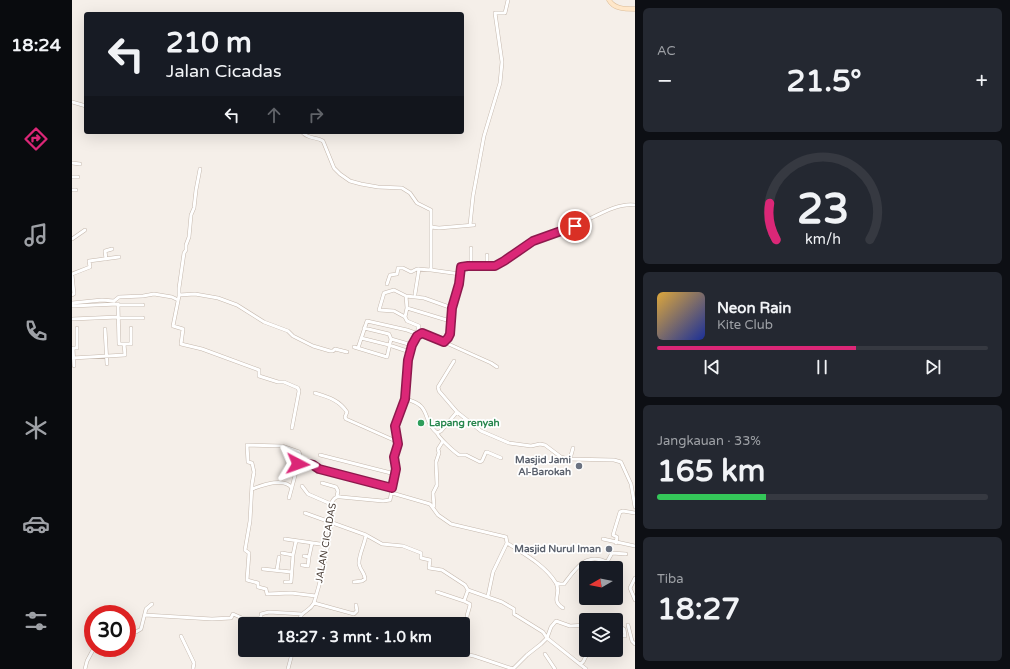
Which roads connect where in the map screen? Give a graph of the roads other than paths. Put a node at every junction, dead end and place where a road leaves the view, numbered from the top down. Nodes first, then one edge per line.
1 (508, 0) edge
2 (609, 0) edge
3 (635, 9) edge
4 (72, 102) edge
5 (84, 105) edge
6 (304, 134) edge
7 (72, 163) edge
8 (80, 164) dead end
9 (200, 169) dead end
10 (72, 177) edge
11 (78, 177) dead end
12 (635, 205) edge
13 (431, 227) junction
14 (85, 230) dead end
15 (72, 239) edge
16 (471, 248) dead end
17 (112, 250) dead end
18 (487, 255) dead end
19 (119, 257) dead end
20 (106, 259) junction
21 (471, 266) junction
22 (487, 266) junction
23 (85, 269) dead end
24 (419, 269) junction
25 (430, 270) junction
26 (460, 274) junction
27 (72, 275) edge
28 (72, 282) edge
29 (387, 284) dead end
30 (415, 294) dead end
31 (72, 295) edge
32 (179, 295) junction
33 (406, 296) junction
34 (178, 300) junction
35 (72, 302) edge
36 (118, 305) junction
37 (143, 305) dead end
38 (72, 306) edge
39 (407, 308) junction
40 (452, 308) junction
41 (405, 316) junction
42 (118, 318) junction
43 (143, 318) dead end
44 (72, 319) edge
45 (450, 321) junction
46 (77, 328) dead end
47 (131, 328) dead end
48 (364, 328) junction
49 (106, 329) dead end
50 (417, 334) junction
51 (361, 338) junction
52 (391, 339) junction
53 (444, 342) junction
54 (124, 344) junction
55 (389, 345) junction
56 (412, 345) junction
57 (347, 352) dead end
58 (410, 352) junction
59 (106, 356) junction
60 (73, 358) edge
61 (454, 361) dead end
62 (107, 364) dead end
63 (74, 366) dead end
64 (497, 367) dead end
65 (315, 393) dead end
66 (405, 399) junction
67 (456, 412) junction
68 (292, 428) dead end
69 (437, 433) junction
70 (442, 440) junction
71 (398, 442) junction
72 (573, 448) dead end
73 (320, 455) dead end
74 (501, 458) dead end
75 (570, 459) junction
76 (299, 462) junction
77 (395, 474) junction
78 (322, 483) dead end
79 (302, 486) dead end
80 (252, 488) junction
81 (292, 488) junction
82 (392, 488) junction
83 (392, 493) junction
84 (337, 496) junction
85 (289, 498) dead end
86 (331, 504) junction
87 (635, 507) edge
88 (434, 508) junction
89 (305, 513) dead end
90 (635, 514) edge
91 (331, 522) junction
92 (366, 535) junction
93 (285, 539) dead end
94 (603, 539) dead end
95 (296, 541) junction
96 (312, 543) junction
97 (507, 543) junction
98 (616, 543) junction
99 (328, 545) junction
100 (635, 546) edge
101 (282, 553) dead end
102 (626, 554) dead end
103 (293, 555) junction
104 (304, 556) dead end
105 (279, 557) dead end
106 (309, 557) junction
107 (302, 565) dead end
108 (263, 569) dead end
109 (277, 570) junction
110 (291, 572) junction
111 (635, 578) edge
112 (285, 582) dead end
113 (354, 582) dead end
114 (556, 582) junction
115 (468, 590) junction
116 (437, 592) dead end
117 (316, 596) junction
118 (488, 596) junction
119 (635, 600) edge
120 (464, 601) junction
121 (314, 603) junction
122 (152, 604) dead end
123 (356, 605) dead end
124 (563, 608) dead end
125 (302, 614) junction
126 (145, 615) junction
127 (301, 617) edge
128 (467, 617) edge
129 (579, 625) edge
130 (628, 625) dead end
131 (623, 628) edge
132 (136, 632) edge
133 (181, 636) dead end
134 (623, 636) edge
135 (548, 638) junction
136 (635, 644) edge
137 (545, 654) dead end
138 (470, 655) edge
139 (89, 657) edge
140 (291, 657) edge
141 (586, 657) edge
142 (580, 664) junction
143 (85, 669) edge
144 (193, 669) edge
145 (288, 669) edge
146 (513, 669) edge
147 (555, 669) edge
148 (586, 669) edge

1 - 13 street
2 - 3 street
4 - 5 street
6 - 13 street
7 - 8 street
9 - 32 street
10 - 11 street
12 - 22 street
13 - 25 street
14 - 15 street
16 - 21 street
17 - 20 street
18 - 22 street
19 - 20 street
20 - 23 street
21 - 22 street
21 - 26 street
24 - 25 street
24 - 29 street
24 - 30 street
25 - 26 street
26 - 40 street
27 - 28 street
28 - 31 street
32 - 34 street
32 - 57 street
33 - 39 street
33 - 40 street
33 - 41 street
34 - 35 street
34 - 68 street
36 - 37 street
36 - 38 street
36 - 42 street
39 - 41 street
39 - 45 street
40 - 45 street
41 - 50 street
42 - 43 street
42 - 44 street
42 - 54 street
45 - 53 street
46 - 60 street
47 - 54 street
48 - 50 street
48 - 51 street
48 - 52 street
49 - 59 street
50 - 53 street
50 - 56 street
51 - 55 street
51 - 55 street
52 - 55 street
52 - 56 street
53 - 64 street
54 - 59 street
55 - 58 street
56 - 58 street
58 - 66 street
59 - 60 street
59 - 62 street
60 - 63 street
61 - 67 street
65 - 71 street
66 - 69 street
66 - 71 street
67 - 69 street
67 - 75 street
69 - 70 street
70 - 74 street
70 - 88 street
71 - 77 street
72 - 75 street
73 - 77 street
75 - 87 street
76 - 80 street
76 - 81 street
76 - 82 street
77 - 82 street
78 - 84 street
79 - 86 street
80 - 81 street
80 - 117 street
81 - 85 street
82 - 83 street
83 - 84 street, JALAN CICADAS
83 - 88 street
84 - 86 street, JALAN CICADAS
86 - 91 street, JALAN CICADAS
88 - 97 street
89 - 91 street
90 - 98 street
91 - 92 street
91 - 99 street, JALAN CICADAS
92 - 113 street
92 - 115 street
93 - 95 street
94 - 98 street
95 - 96 street
95 - 103 street
96 - 99 street
96 - 106 street
97 - 114 street
97 - 118 street
98 - 100 street
99 - 117 street, JALAN CICADAS
101 - 103 street
102 - 114 street
103 - 110 street
104 - 106 street
105 - 109 street
106 - 107 street
108 - 109 street
109 - 110 street
110 - 112 street
111 - 119 street
114 - 124 street
115 - 118 street
115 - 120 street
116 - 120 street
117 - 121 street, JALAN CICADAS
118 - 135 street
120 - 128 street
121 - 123 street
121 - 125 street
122 - 126 street
125 - 126 street
125 - 127 street
126 - 132 street
129 - 135 street
130 - 136 street
131 - 134 street
133 - 144 street
135 - 142 street
135 - 146 street
137 - 147 street
138 - 146 street
139 - 143 street
140 - 145 street
141 - 142 street
142 - 148 street

